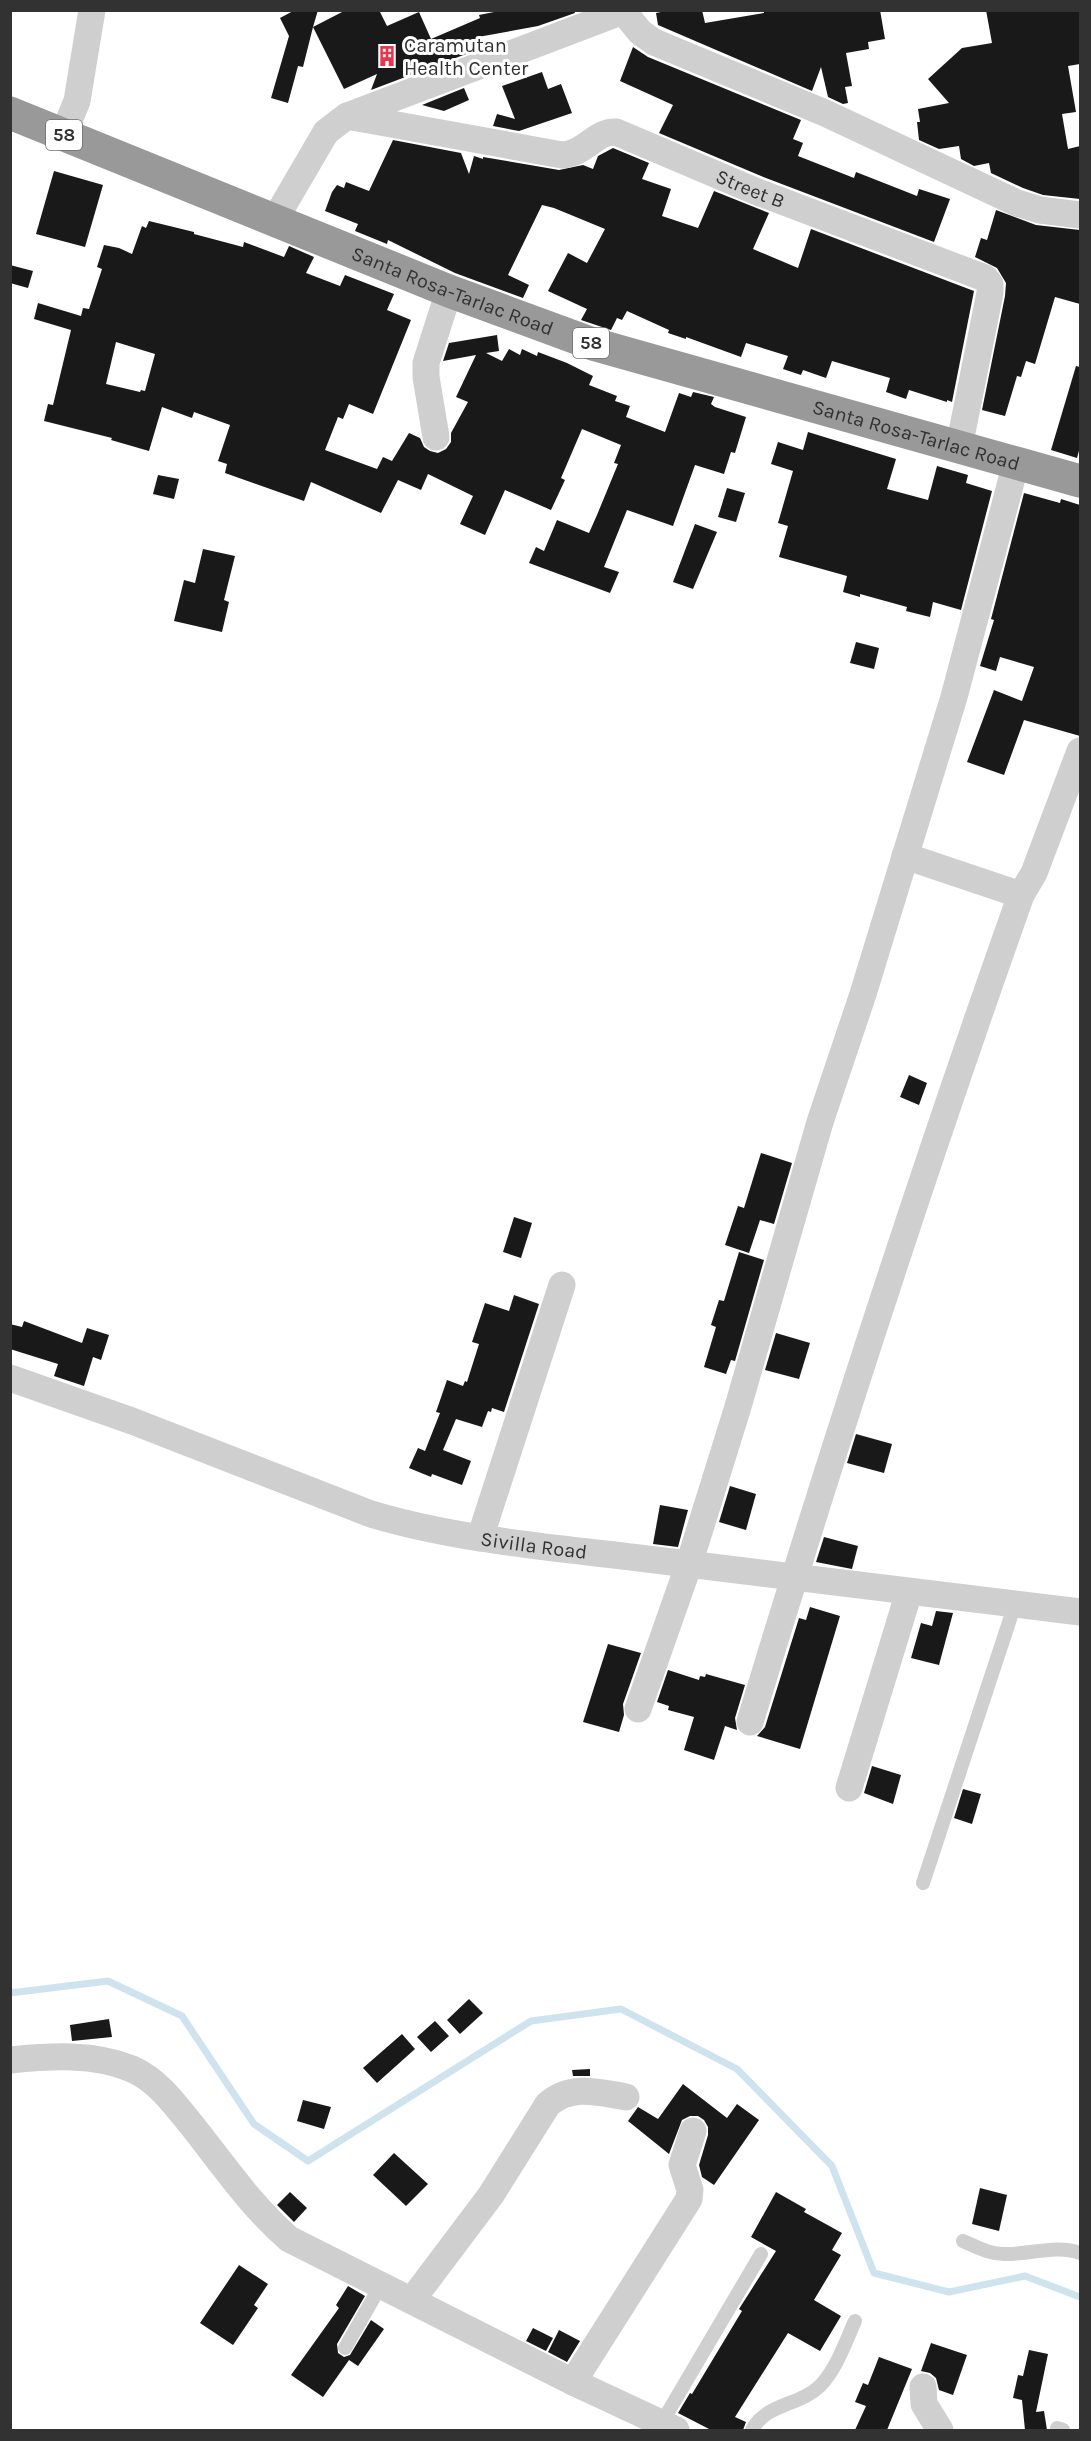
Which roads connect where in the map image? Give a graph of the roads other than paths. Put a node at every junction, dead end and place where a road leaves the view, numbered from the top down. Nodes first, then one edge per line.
1 (92, 10) edge
2 (625, 11) edge
3 (10, 113) edge
4 (347, 116) junction
5 (63, 135) junction
6 (1080, 215) edge
7 (274, 221) junction
8 (449, 291) junction
9 (436, 437) dead end
10 (959, 447) junction
11 (1016, 463) junction
12 (1080, 481) edge
13 (1080, 751) edge
14 (905, 856) junction
15 (1021, 895) junction
16 (562, 1285) dead end
17 (10, 1378) edge
18 (480, 1538) junction
19 (689, 1564) junction
20 (794, 1578) junction
21 (909, 1592) junction
22 (1016, 1604) junction
23 (1080, 1612) edge
24 (638, 1709) dead end
25 (750, 1722) dead end
26 (849, 1788) dead end
27 (923, 1883) dead end
28 (10, 2060) edge
29 (626, 2097) dead end
30 (693, 2131) dead end
31 (963, 2241) dead end
32 (1080, 2253) edge
33 (761, 2254) dead end
34 (381, 2285) junction
35 (412, 2300) junction
36 (855, 2321) dead end
37 (345, 2348) dead end
38 (573, 2382) junction
39 (923, 2387) dead end
40 (668, 2427) edge
41 (752, 2430) edge
42 (940, 2430) edge

1 - 5 street
2 - 4 street
2 - 6 street
3 - 5 highway, Santa Rosa-Tarlac Road / 58
4 - 7 street
4 - 10 street, Street B
5 - 7 highway, Santa Rosa-Tarlac Road / 58
7 - 8 highway, Santa Rosa-Tarlac Road / 58
8 - 9 street
8 - 10 highway, Santa Rosa-Tarlac Road / 58
10 - 11 highway, Santa Rosa-Tarlac Road / 58
11 - 12 highway, Santa Rosa-Tarlac Road / 58
11 - 14 street
13 - 15 street
14 - 15 street
14 - 19 street
15 - 20 street
16 - 18 street
17 - 18 street, Sivilla Road
18 - 19 street, Sivilla Road
19 - 20 street, Sivilla Road
19 - 24 street
20 - 21 street, Sivilla Road
20 - 25 street
21 - 22 street, Sivilla Road
21 - 26 street
22 - 23 street, Sivilla Road
22 - 27 lane
28 - 34 street
29 - 35 street
30 - 38 street
31 - 32 lane
33 - 40 lane
34 - 35 street
34 - 37 lane
35 - 38 street
36 - 41 lane
38 - 40 street
39 - 42 street

